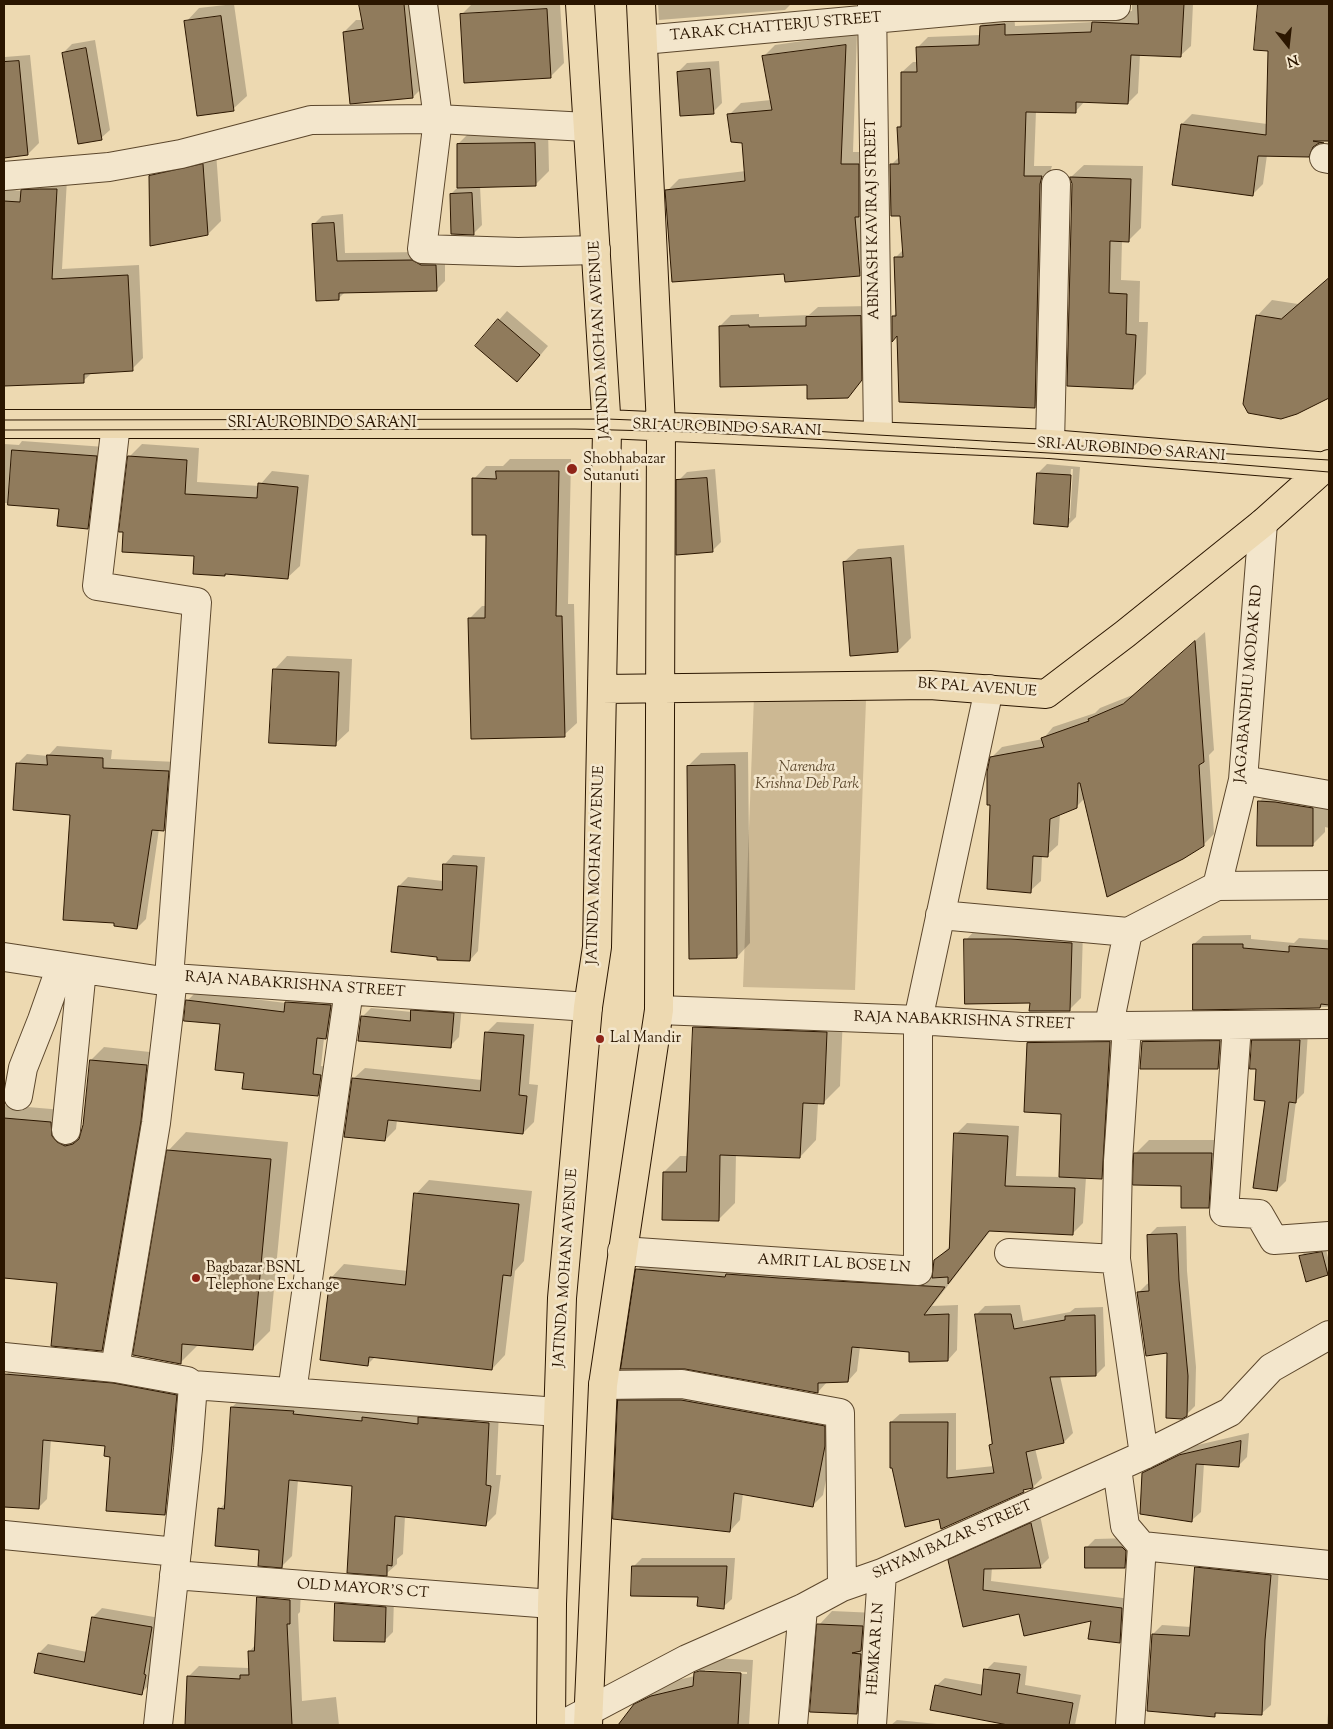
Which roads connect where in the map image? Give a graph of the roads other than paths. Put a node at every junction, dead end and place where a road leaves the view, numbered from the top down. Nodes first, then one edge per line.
1 (423, 4) edge
2 (580, 4) edge
3 (641, 4) edge
4 (1116, 4) edge
5 (872, 12) edge
6 (643, 40) junction
7 (438, 119) junction
8 (587, 127) junction
9 (4, 176) edge
10 (1056, 184) dead end
11 (596, 250) junction
12 (4, 424) edge
13 (116, 424) junction
14 (606, 424) junction
15 (661, 426) junction
16 (878, 435) junction
17 (1050, 444) junction
18 (1328, 466) edge
19 (1264, 523) junction
20 (602, 689) junction
21 (660, 689) junction
22 (989, 689) junction
23 (1243, 780) junction
24 (1329, 795) edge
25 (1329, 885) edge
26 (1217, 886) junction
27 (940, 915) junction
28 (1128, 932) junction
29 (4, 958) edge
30 (71, 967) junction
31 (171, 978) junction
32 (349, 990) junction
33 (588, 1007) junction
34 (659, 1010) junction
35 (918, 1020) junction
36 (1329, 1024) edge
37 (1237, 1025) junction
38 (1118, 1026) junction
39 (18, 1096) dead end
40 (66, 1130) dead end
41 (1329, 1236) edge
42 (622, 1252) junction
43 (1009, 1253) dead end
44 (1116, 1259) junction
45 (1329, 1335) edge
46 (4, 1357) edge
47 (115, 1368) junction
48 (193, 1385) junction
49 (603, 1385) junction
50 (292, 1392) junction
51 (558, 1412) junction
52 (1144, 1455) junction
53 (1117, 1468) junction
54 (4, 1535) edge
55 (1142, 1546) junction
56 (176, 1564) junction
57 (1329, 1565) edge
58 (882, 1573) junction
59 (842, 1587) junction
60 (552, 1604) junction
61 (803, 1608) junction
62 (588, 1719) edge
63 (158, 1725) edge
64 (551, 1725) edge
65 (562, 1725) edge
66 (793, 1725) edge
67 (872, 1725) edge
68 (1130, 1725) edge

1 - 7 street
2 - 8 main road, JATINDA MOHAN AVENUE
3 - 6 main road
4 - 5 street, TARAK CHATTERJU STREET
5 - 6 street, TARAK CHATTERJU STREET
5 - 16 street, ABINASH KAVIRAJ STREET
6 - 15 main road
7 - 8 street
7 - 9 street
7 - 11 street
8 - 11 main road, JATINDA MOHAN AVENUE
10 - 17 street
11 - 14 main road, JATINDA MOHAN AVENUE
12 - 13 main road, SRI AUROBINDO SARANI
13 - 14 main road, SRI AUROBINDO SARANI
13 - 31 street
14 - 15 main road, SRI AUROBINDO SARANI
14 - 20 main road, JATINDA MOHAN AVENUE
15 - 16 main road, SRI AUROBINDO SARANI
15 - 21 main road
16 - 17 main road, SRI AUROBINDO SARANI
17 - 18 main road, SRI AUROBINDO SARANI
18 - 19 main road, BK PAL AVENUE
19 - 22 main road, BK PAL AVENUE
19 - 23 street, JAGABANDHU MODAK RD
20 - 21 main road, BK PAL AVENUE
20 - 33 main road, JATINDA MOHAN AVENUE
21 - 22 main road, BK PAL AVENUE
21 - 34 main road
22 - 27 street
23 - 24 street
23 - 26 street, JAGABANDHU MODAK RD
25 - 26 street
26 - 28 street
27 - 28 street
27 - 35 street
28 - 38 street
29 - 30 street, RAJA NABAKRISHNA STREET
30 - 31 street, RAJA NABAKRISHNA STREET
30 - 39 street
30 - 40 street
31 - 32 street, RAJA NABAKRISHNA STREET
31 - 47 street
32 - 33 street, RAJA NABAKRISHNA STREET
32 - 50 street
33 - 51 main road, JATINDA MOHAN AVENUE
34 - 35 street, RAJA NABAKRISHNA STREET
34 - 42 main road
35 - 38 street, RAJA NABAKRISHNA STREET
35 - 42 street, AMRIT LAL BOSE LN
36 - 37 street, RAJA NABAKRISHNA STREET
37 - 38 street, RAJA NABAKRISHNA STREET
37 - 41 street
38 - 44 street
42 - 49 main road
43 - 44 street
44 - 52 street
45 - 52 street, SHYAM BAZAR STREET
46 - 47 street
47 - 48 street
48 - 50 street
48 - 56 street
49 - 59 street
49 - 62 main road
50 - 51 street
51 - 60 main road, JATINDA MOHAN AVENUE
52 - 53 street, SHYAM BAZAR STREET
53 - 55 street
53 - 58 street, SHYAM BAZAR STREET
54 - 56 street, OLD MAYOR'S CT
55 - 57 street
55 - 68 street
56 - 60 street, OLD MAYOR'S CT
56 - 63 street
58 - 59 street, SHYAM BAZAR STREET
58 - 67 street, HEMKAR LN
59 - 61 street, SHYAM BAZAR STREET
60 - 64 main road, JATINDA MOHAN AVENUE
61 - 62 street, SHYAM BAZAR STREET
61 - 66 street
62 - 65 street, SHYAM BAZAR STREET

